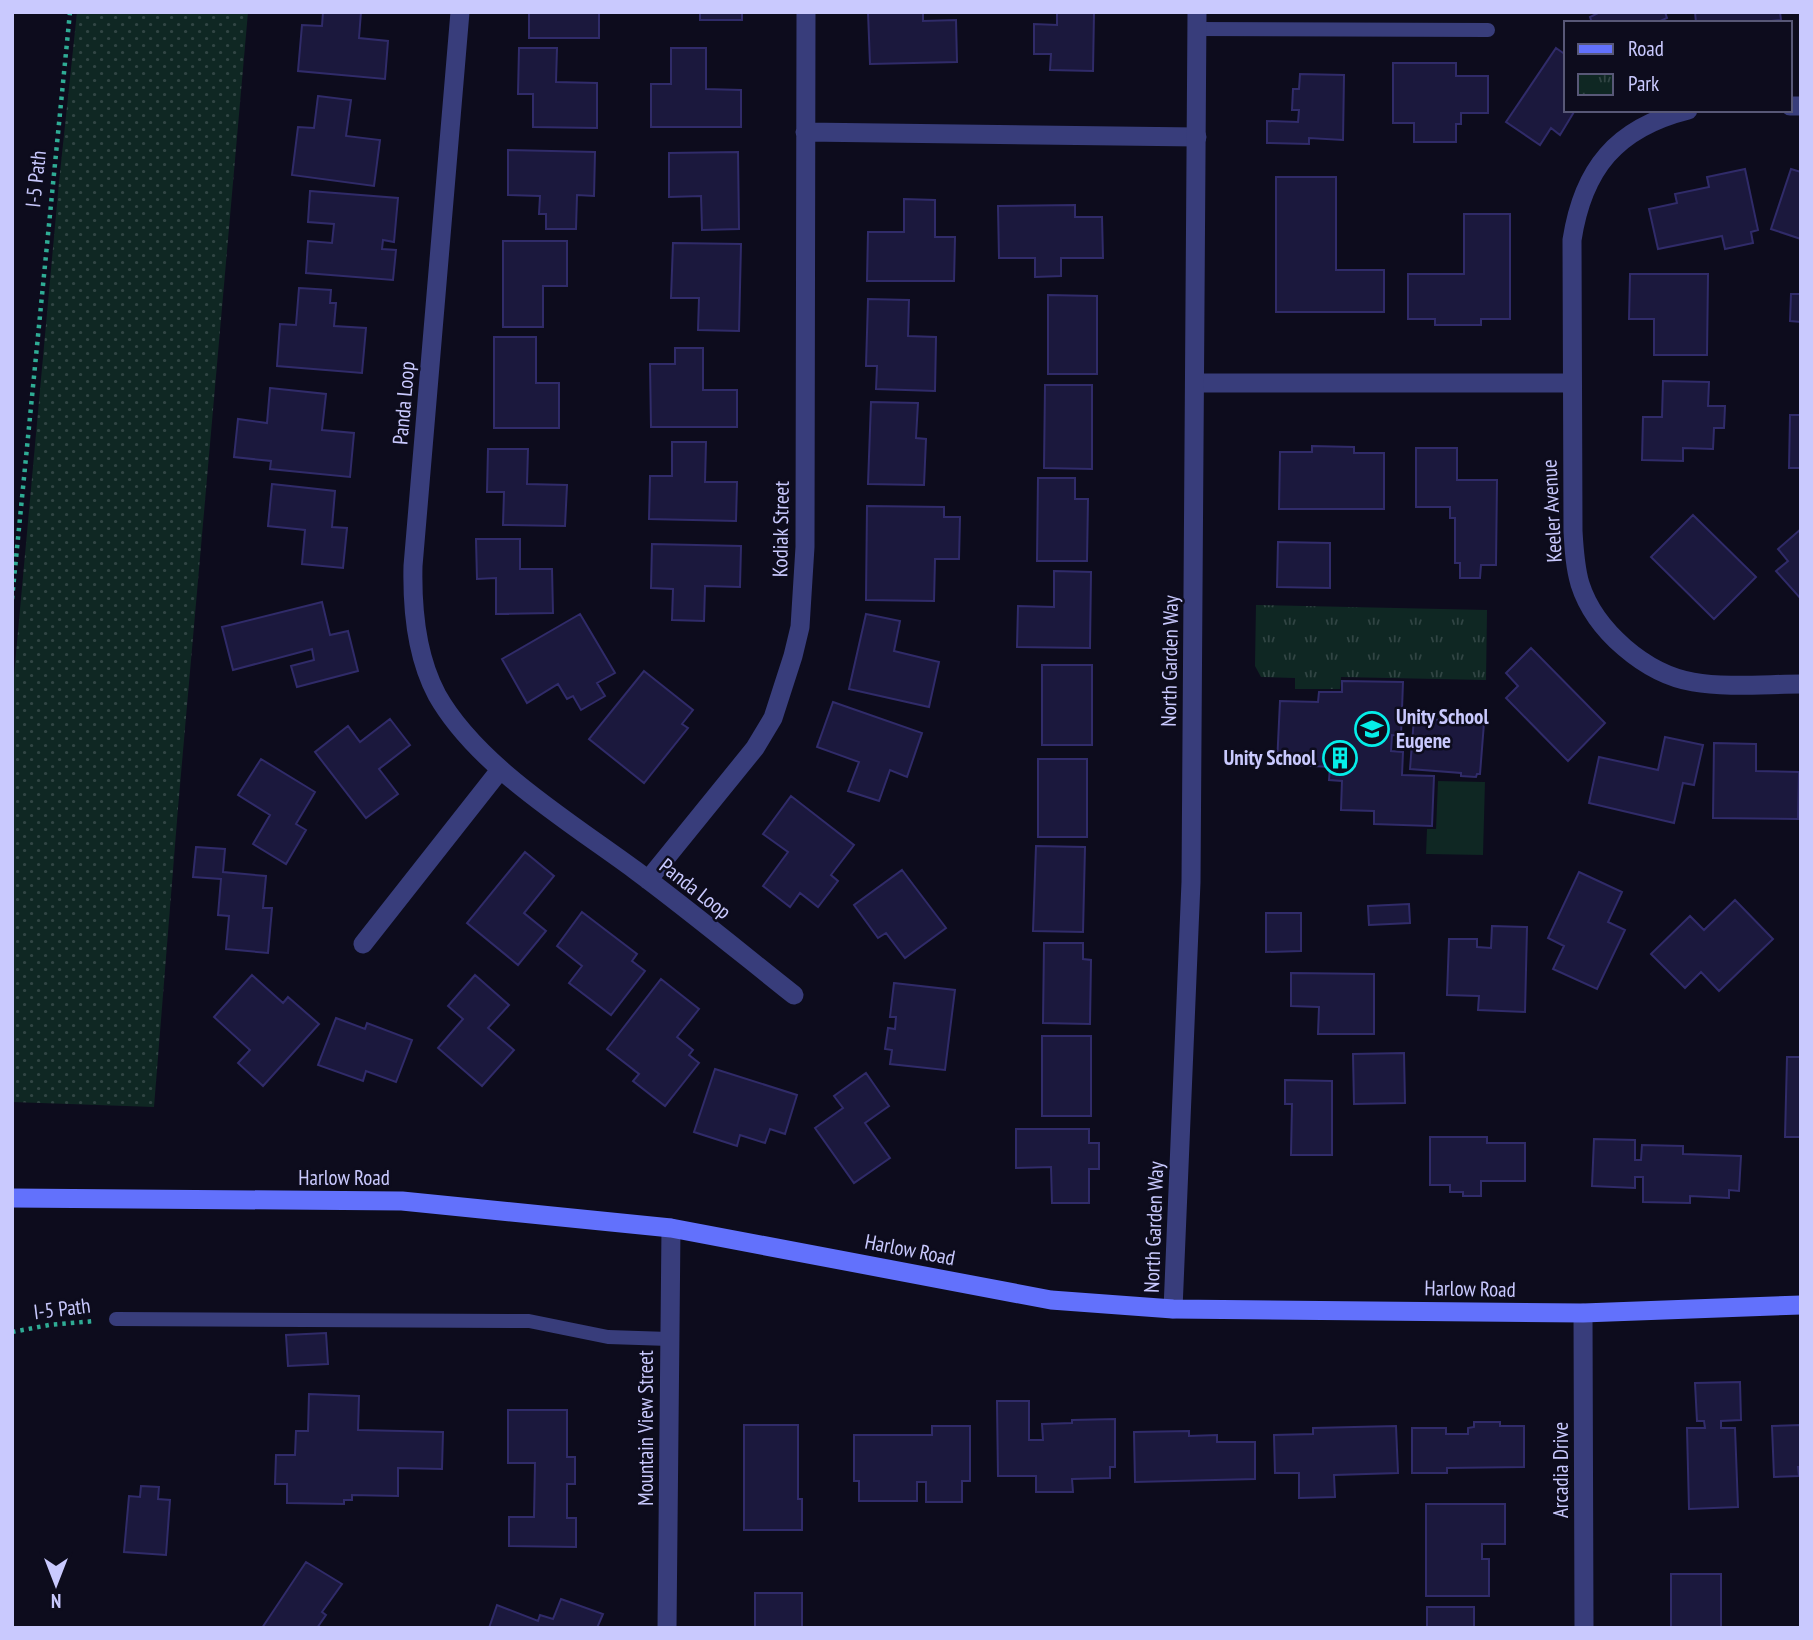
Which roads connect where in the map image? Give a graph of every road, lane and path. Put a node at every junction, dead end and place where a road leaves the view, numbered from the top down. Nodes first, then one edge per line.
1 (69, 12) edge
2 (460, 12) edge
3 (806, 12) edge
4 (1197, 20) edge
5 (1488, 30) dead end
6 (1682, 112) edge
7 (805, 132) junction
8 (1197, 137) junction
9 (1195, 383) junction
10 (1571, 383) junction
11 (12, 599) edge
12 (1801, 684) edge
13 (500, 770) junction
14 (648, 880) junction
15 (363, 944) dead end
16 (794, 995) dead end
17 (12, 1198) edge
18 (671, 1228) junction
19 (1801, 1305) edge
20 (1173, 1309) junction
21 (1583, 1312) junction
22 (116, 1319) joint
23 (12, 1332) edge
24 (669, 1339) junction
25 (667, 1628) edge
26 (1584, 1628) edge

1 - 11 path, I-5 Path
2 - 13 street, Panda Loop
3 - 7 street, Kodiak Street
4 - 5 lane
4 - 8 street, North Garden Way
6 - 10 street, Keeler Avenue
7 - 8 street
7 - 14 street, Kodiak Street
8 - 9 street, North Garden Way
9 - 10 street
9 - 20 street, North Garden Way
10 - 12 street, Keeler Avenue
13 - 14 street, Panda Loop
13 - 15 street
14 - 16 street, Panda Loop
17 - 18 main road, Harlow Road
18 - 20 main road, Harlow Road
18 - 24 street, Mountain View Street
19 - 21 main road, Harlow Road
20 - 21 main road, Harlow Road
21 - 26 street, Arcadia Drive
22 - 23 path, I-5 Path
22 - 24 lane
24 - 25 street, Mountain View Street

